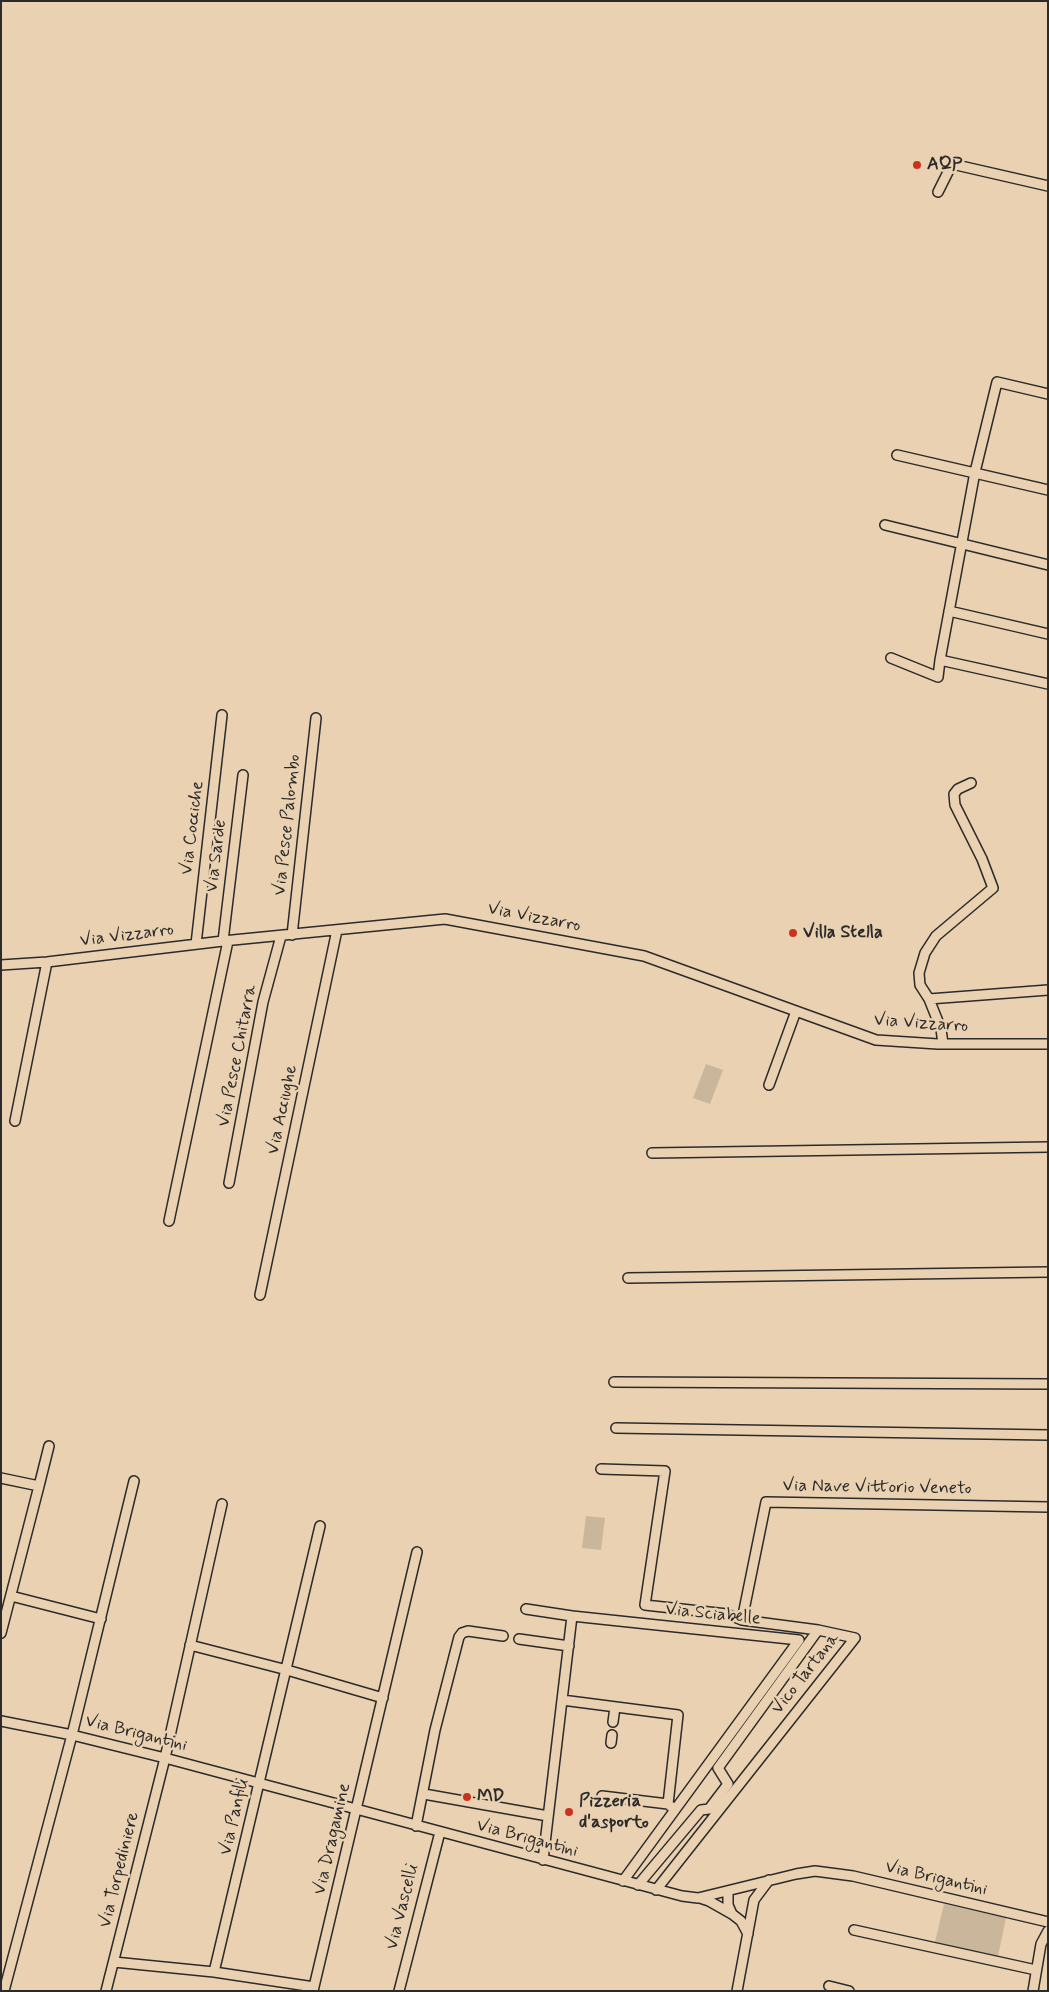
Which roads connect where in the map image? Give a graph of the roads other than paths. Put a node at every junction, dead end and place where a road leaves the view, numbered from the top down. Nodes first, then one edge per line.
1 (1048, 186) edge
2 (938, 192) dead end
3 (1048, 394) edge
4 (897, 456) dead end
5 (975, 472) junction
6 (1048, 490) edge
7 (885, 525) dead end
8 (962, 544) junction
9 (1048, 565) edge
10 (949, 611) junction
11 (1048, 634) edge
12 (891, 658) dead end
13 (940, 660) junction
14 (1048, 684) edge
15 (222, 715) dead end
16 (316, 718) dead end
17 (243, 775) dead end
18 (971, 783) dead end
19 (337, 930) junction
20 (292, 935) junction
21 (281, 936) junction
22 (225, 941) junction
23 (196, 944) junction
24 (47, 962) junction
25 (1, 964) edge
26 (1048, 990) edge
27 (928, 1000) junction
28 (796, 1011) junction
29 (943, 1044) junction
30 (1048, 1044) edge
31 (769, 1085) dead end
32 (15, 1121) dead end
33 (1048, 1147) edge
34 (652, 1152) dead end
35 (230, 1183) dead end
36 (169, 1221) dead end
37 (1048, 1272) edge
38 (628, 1278) dead end
39 (260, 1295) dead end
40 (614, 1382) dead end
41 (1048, 1384) edge
42 (616, 1428) dead end
43 (1048, 1435) edge
44 (49, 1446) dead end
45 (601, 1469) dead end
46 (1, 1478) edge
47 (134, 1481) dead end
48 (39, 1486) junction
49 (222, 1504) dead end
50 (1048, 1507) edge
51 (320, 1526) dead end
52 (417, 1552) dead end
53 (11, 1596) junction
54 (526, 1609) dead end
55 (572, 1616) junction
56 (101, 1619) junction
57 (742, 1620) junction
58 (818, 1630) junction
59 (1, 1633) edge
60 (503, 1636) dead end
61 (519, 1639) dead end
62 (190, 1645) junction
63 (569, 1646) junction
64 (286, 1670) junction
65 (383, 1698) junction
66 (562, 1700) junction
67 (615, 1707) junction
68 (1, 1721) edge
69 (613, 1722) dead end
70 (72, 1735) junction
71 (165, 1758) junction
72 (259, 1784) junction
73 (424, 1794) junction
74 (602, 1796) dead end
75 (671, 1807) junction
76 (357, 1810) junction
77 (548, 1816) junction
78 (416, 1826) junction
79 (440, 1832) junction
80 (543, 1860) junction
81 (770, 1880) junction
82 (623, 1881) junction
83 (638, 1885) junction
84 (748, 1886) junction
85 (656, 1890) junction
86 (728, 1891) junction
87 (698, 1898) junction
88 (754, 1900) junction
89 (732, 1914) junction
90 (1045, 1920) edge
91 (854, 1930) dead end
92 (1048, 1931) edge
93 (748, 1934) junction
94 (114, 1962) junction
95 (1036, 1970) junction
96 (214, 1972) junction
97 (829, 1986) dead end
98 (314, 1989) edge
99 (4, 1991) edge
100 (106, 1991) edge
101 (399, 1991) edge
102 (737, 1991) edge
103 (849, 1991) edge
104 (1033, 1991) edge

1 - 2 street
3 - 5 street
4 - 5 street
5 - 6 street
5 - 8 street
7 - 8 street
8 - 9 street
8 - 10 street
10 - 11 street
10 - 13 street
12 - 13 street
13 - 14 street
15 - 23 street, Via Cocciche
16 - 20 street, Via Pesce Palombo
17 - 22 street, Via Sarde
18 - 27 street
19 - 20 street, Via Vizzarro
19 - 28 street, Via Vizzarro
19 - 39 street, Via Acciughe
20 - 21 street, Via Vizzarro
21 - 22 street, Via Vizzarro
21 - 35 street, Via Pesce Chitarra
22 - 23 street, Via Vizzarro
22 - 36 street, Via Sarde
23 - 24 street, Via Vizzarro
24 - 25 street, Via Vizzarro
24 - 32 street
26 - 27 street
27 - 29 street
28 - 29 street, Via Vizzarro
28 - 31 street
29 - 30 street, Via Vizzarro
33 - 34 street
37 - 38 street
40 - 41 street
42 - 43 street
44 - 48 street
45 - 57 street, Vico Tartana
46 - 48 street
47 - 56 street
48 - 53 street
49 - 62 street, Via Torpediniere
50 - 57 street, Via Nave Vittorio Veneto
51 - 64 street, Via Panfili
52 - 65 street, Via Dragamine
53 - 56 street
53 - 59 street
54 - 55 street
55 - 63 street
55 - 75 street, Via Sciabelle
56 - 70 street
57 - 58 street, Vico Tartana
58 - 83 street
58 - 85 street, Vico Tartana
60 - 73 street
61 - 63 street
62 - 64 street
62 - 71 street, Via Torpediniere
63 - 66 street
64 - 65 street
64 - 72 street, Via Panfili
65 - 76 street, Via Dragamine
66 - 67 street
66 - 77 street
67 - 69 street
67 - 75 street
68 - 70 street, Via Brigantini
70 - 71 street, Via Brigantini
70 - 99 street
71 - 72 street, Via Brigantini
71 - 94 street, Via Torpediniere
72 - 76 street, Via Brigantini
72 - 96 street, Via Panfili
73 - 77 street
73 - 78 street
74 - 75 street
75 - 82 street, Via Sciabelle
76 - 78 street, Via Brigantini
76 - 98 street, Via Dragamine
77 - 80 street
78 - 79 street, Via Brigantini
79 - 80 street, Via Brigantini
79 - 101 street, Via Vascelli
80 - 82 street, Via Brigantini
81 - 84 street, Via Brigantini
81 - 88 street
81 - 90 street, Via Brigantini
82 - 83 street, Via Brigantini
83 - 85 street, Via Brigantini
84 - 86 street, Via Brigantini
84 - 88 street
85 - 87 street, Via Brigantini
86 - 87 street, Via Brigantini
86 - 89 street
87 - 89 street
88 - 93 street
89 - 93 street
91 - 95 street
92 - 95 street
93 - 102 street
94 - 96 street
94 - 100 street, Via Torpediniere
95 - 104 street
96 - 98 street
97 - 103 street

